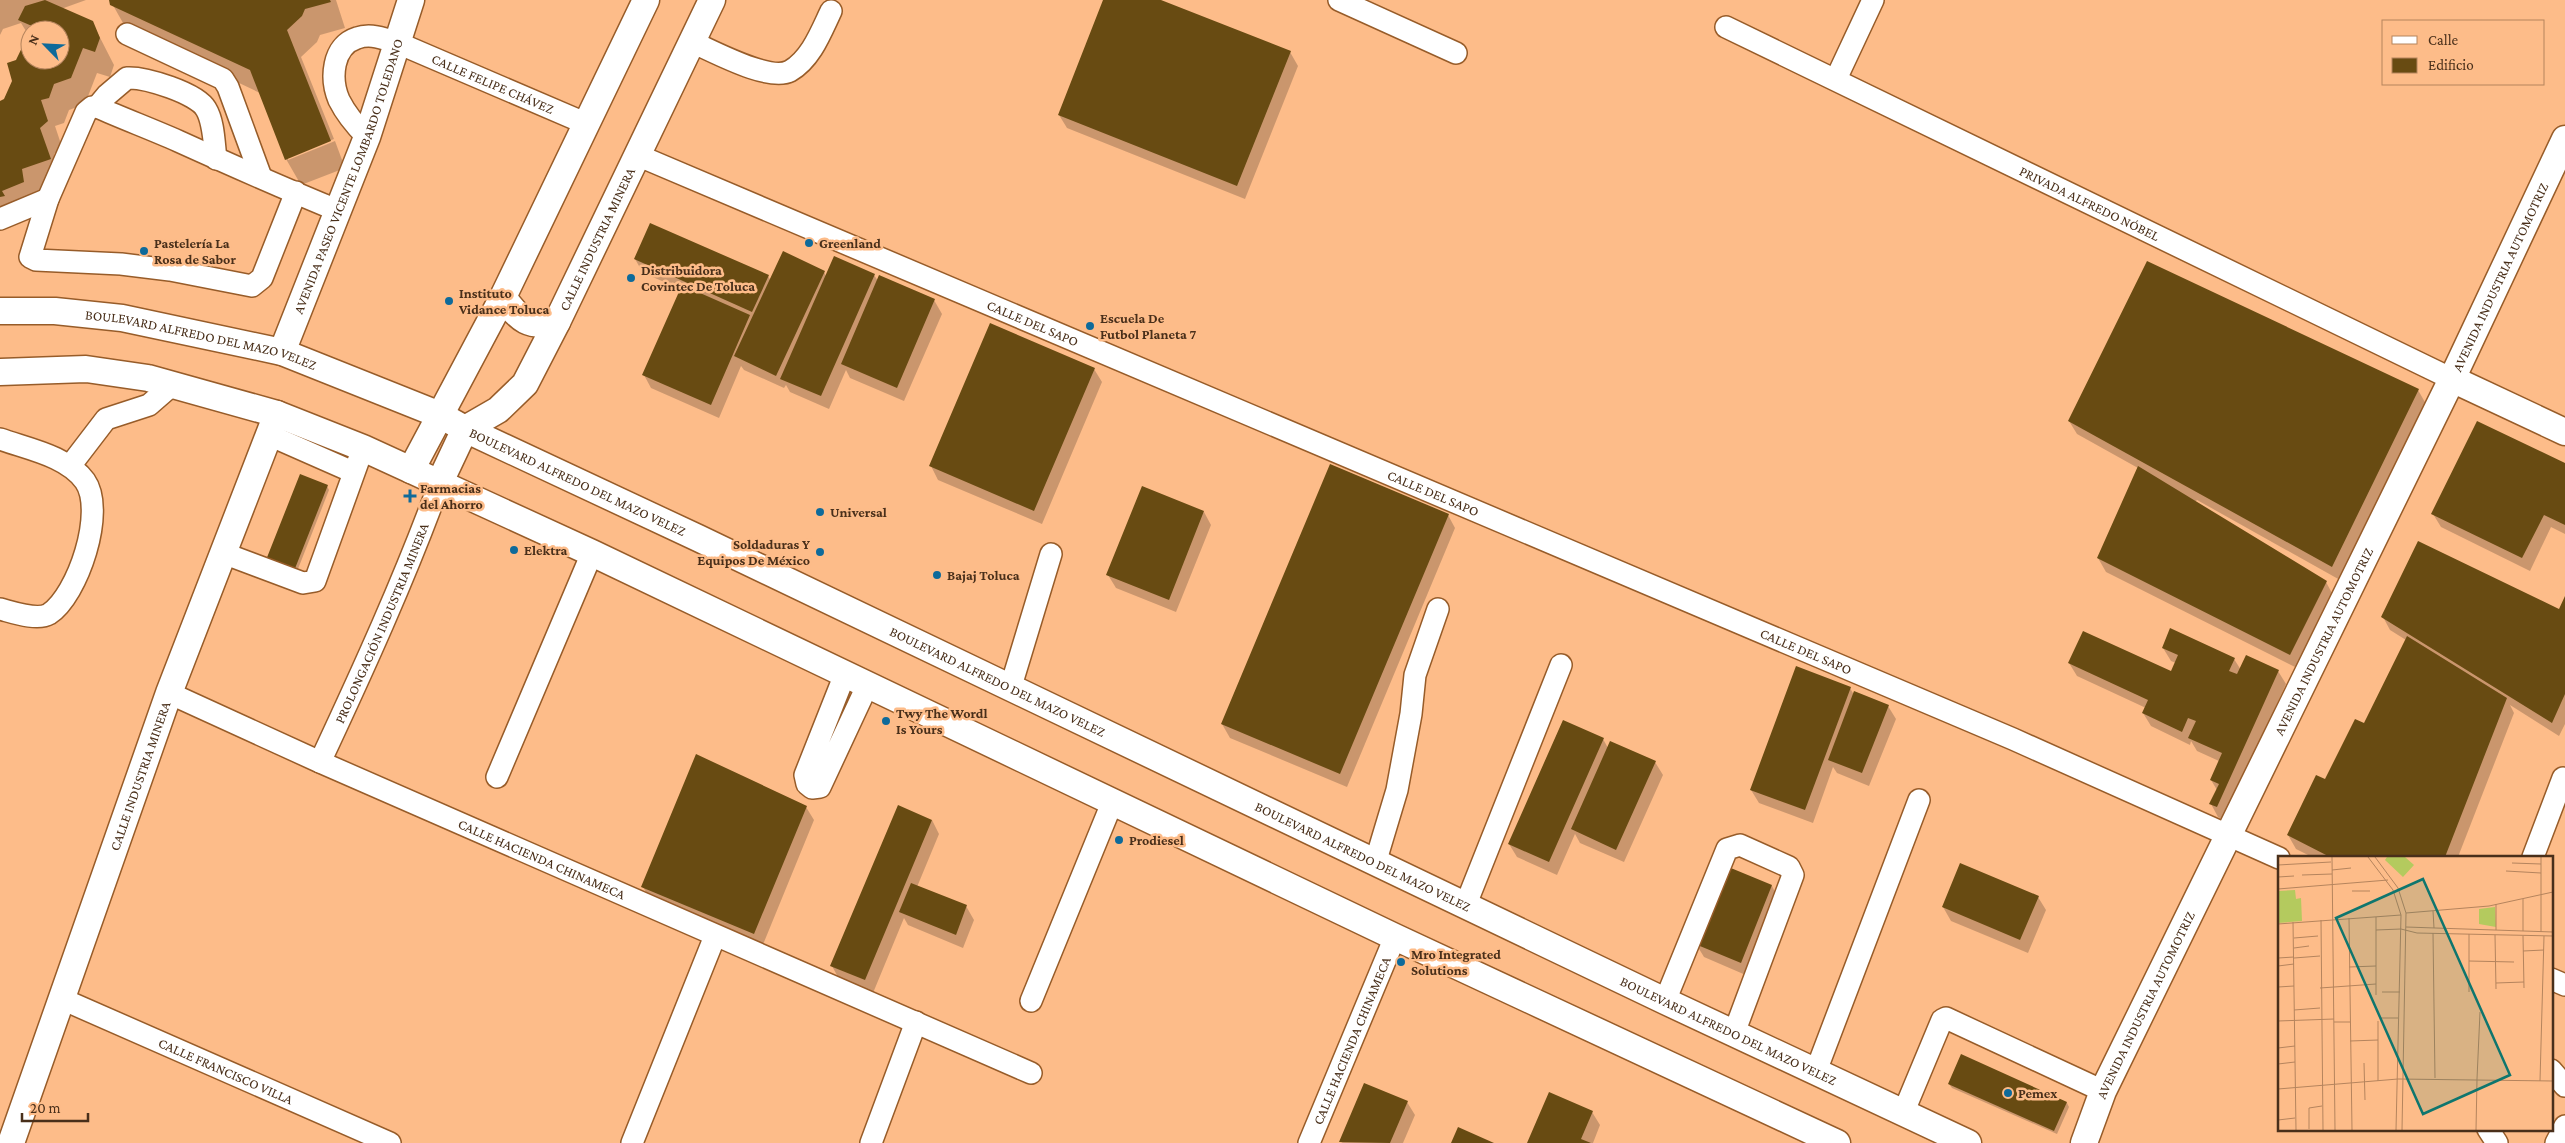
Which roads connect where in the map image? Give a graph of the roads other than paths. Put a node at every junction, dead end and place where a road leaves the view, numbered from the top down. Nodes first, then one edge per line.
1 (411, 0) edge
2 (646, 0) edge
3 (712, 0) edge
4 (1340, 0) edge
5 (1873, 0) edge
6 (831, 11) dead end
7 (1726, 27) dead end
8 (127, 34) dead end
9 (692, 42) junction
10 (398, 43) junction
11 (1456, 53) dead end
12 (1836, 79) junction
13 (97, 107) junction
14 (586, 124) junction
15 (367, 136) junction
16 (2565, 139) edge
17 (637, 155) junction
18 (216, 159) junction
19 (261, 177) junction
20 (296, 192) junction
21 (48, 199) junction
22 (339, 211) junction
23 (0, 219) edge
24 (503, 297) junction
25 (0, 311) edge
26 (557, 322) junction
27 (282, 352) junction
28 (0, 372) edge
29 (2452, 379) junction
30 (172, 385) junction
31 (440, 416) junction
32 (273, 424) junction
33 (465, 429) junction
34 (2565, 432) edge
35 (0, 439) edge
36 (363, 448) junction
37 (70, 466) junction
38 (411, 470) junction
39 (353, 472) junction
40 (440, 482) junction
41 (223, 553) junction
42 (592, 553) junction
43 (1051, 554) dead end
44 (0, 609) edge
45 (1438, 609) dead end
46 (1561, 665) dead end
47 (845, 674) junction
48 (868, 684) junction
49 (1011, 686) junction
50 (169, 693) junction
51 (320, 762) junction
52 (497, 777) dead end
53 (2563, 778) dead end
54 (1919, 800) dead end
55 (1112, 803) junction
56 (2227, 835) junction
57 (2533, 856) edge
58 (2278, 858) edge
59 (1376, 860) junction
60 (1466, 904) junction
61 (715, 936) junction
62 (1394, 937) junction
63 (2552, 979) edge
64 (2565, 985) edge
65 (62, 999) junction
66 (1031, 1001) dead end
67 (1665, 1001) junction
68 (916, 1022) junction
69 (1734, 1033) junction
70 (1816, 1071) junction
71 (2552, 1071) edge
72 (1031, 1073) dead end
73 (2565, 1086) edge
74 (2103, 1091) junction
75 (1904, 1111) junction
76 (2565, 1126) edge
77 (2489, 1130) edge
78 (11, 1143) edge
79 (390, 1143) edge
80 (632, 1143) edge
81 (871, 1143) edge
82 (1309, 1143) edge
83 (1837, 1143) edge
84 (1968, 1143) edge
85 (2084, 1143) edge
86 (2498, 1143) edge
87 (2556, 1143) edge

1 - 10 main road, AVENIDA PASEO VICENTE LOMBARDO TOLEDANO
2 - 14 main road
3 - 9 main road, CALLE INDUSTRIA MINERA
4 - 11 street
5 - 12 street
6 - 9 street
7 - 12 street, PRIVADA ALFREDO NÓBEL
8 - 19 street
9 - 17 main road, CALLE INDUSTRIA MINERA
10 - 14 street, CALLE FELIPE CHÁVEZ
10 - 15 main road, AVENIDA PASEO VICENTE LOMBARDO TOLEDANO
10 - 15 street, CALLE FELIPE CHÁVEZ
12 - 29 street, PRIVADA ALFREDO NÓBEL
13 - 18 street
13 - 18 street
13 - 21 street
14 - 24 main road
15 - 22 main road, AVENIDA PASEO VICENTE LOMBARDO TOLEDANO
16 - 29 main road, AVENIDA INDUSTRIA AUTOMOTRIZ
17 - 26 main road, CALLE INDUSTRIA MINERA
17 - 56 street, CALLE DEL SAPO
18 - 19 street
19 - 20 street
20 - 21 street
20 - 22 street
21 - 23 street
22 - 27 main road, AVENIDA PASEO VICENTE LOMBARDO TOLEDANO
24 - 26 main road
24 - 31 main road
25 - 27 main road, BOULEVARD ALFREDO DEL MAZO VELEZ
26 - 33 main road, CALLE INDUSTRIA MINERA
27 - 31 main road, BOULEVARD ALFREDO DEL MAZO VELEZ
28 - 30 main road
29 - 34 main road
29 - 56 main road, AVENIDA INDUSTRIA AUTOMOTRIZ
30 - 32 main road
30 - 37 street
31 - 33 main road, BOULEVARD ALFREDO DEL MAZO VELEZ
31 - 38 main road
32 - 36 main road
32 - 39 street
32 - 41 main road, CALLE INDUSTRIA MINERA
33 - 40 main road
33 - 49 main road, BOULEVARD ALFREDO DEL MAZO VELEZ
35 - 37 street
36 - 38 main road
36 - 39 street
37 - 44 street
38 - 40 main road
39 - 41 street
40 - 42 main road
40 - 51 street, PROLONGACIÓN INDUSTRIA MINERA
41 - 50 main road, CALLE INDUSTRIA MINERA
42 - 47 main road
42 - 52 street
43 - 49 street
45 - 59 street
46 - 60 street
47 - 48 main road
47 - 48 street
48 - 55 main road
49 - 59 main road, BOULEVARD ALFREDO DEL MAZO VELEZ
50 - 51 street, CALLE HACIENDA CHINAMECA
50 - 65 main road, CALLE INDUSTRIA MINERA
51 - 61 street, CALLE HACIENDA CHINAMECA
53 - 57 street
54 - 70 street
55 - 62 main road
55 - 66 street
56 - 58 street, CALLE DEL SAPO
56 - 74 main road, AVENIDA INDUSTRIA AUTOMOTRIZ
59 - 60 main road, BOULEVARD ALFREDO DEL MAZO VELEZ
60 - 67 main road, BOULEVARD ALFREDO DEL MAZO VELEZ
61 - 68 street, CALLE HACIENDA CHINAMECA
61 - 80 street
62 - 82 street, CALLE HACIENDA CHINAMECA
62 - 83 main road
63 - 64 street
65 - 78 main road, CALLE INDUSTRIA MINERA
65 - 79 street, CALLE FRANCISCO VILLA
67 - 69 main road, BOULEVARD ALFREDO DEL MAZO VELEZ
67 - 69 street
68 - 72 street, CALLE HACIENDA CHINAMECA
68 - 81 street
69 - 70 main road, BOULEVARD ALFREDO DEL MAZO VELEZ
70 - 75 main road, BOULEVARD ALFREDO DEL MAZO VELEZ
71 - 73 street
74 - 75 street
74 - 85 main road, AVENIDA INDUSTRIA AUTOMOTRIZ
75 - 84 main road, BOULEVARD ALFREDO DEL MAZO VELEZ
76 - 87 street
77 - 86 street

